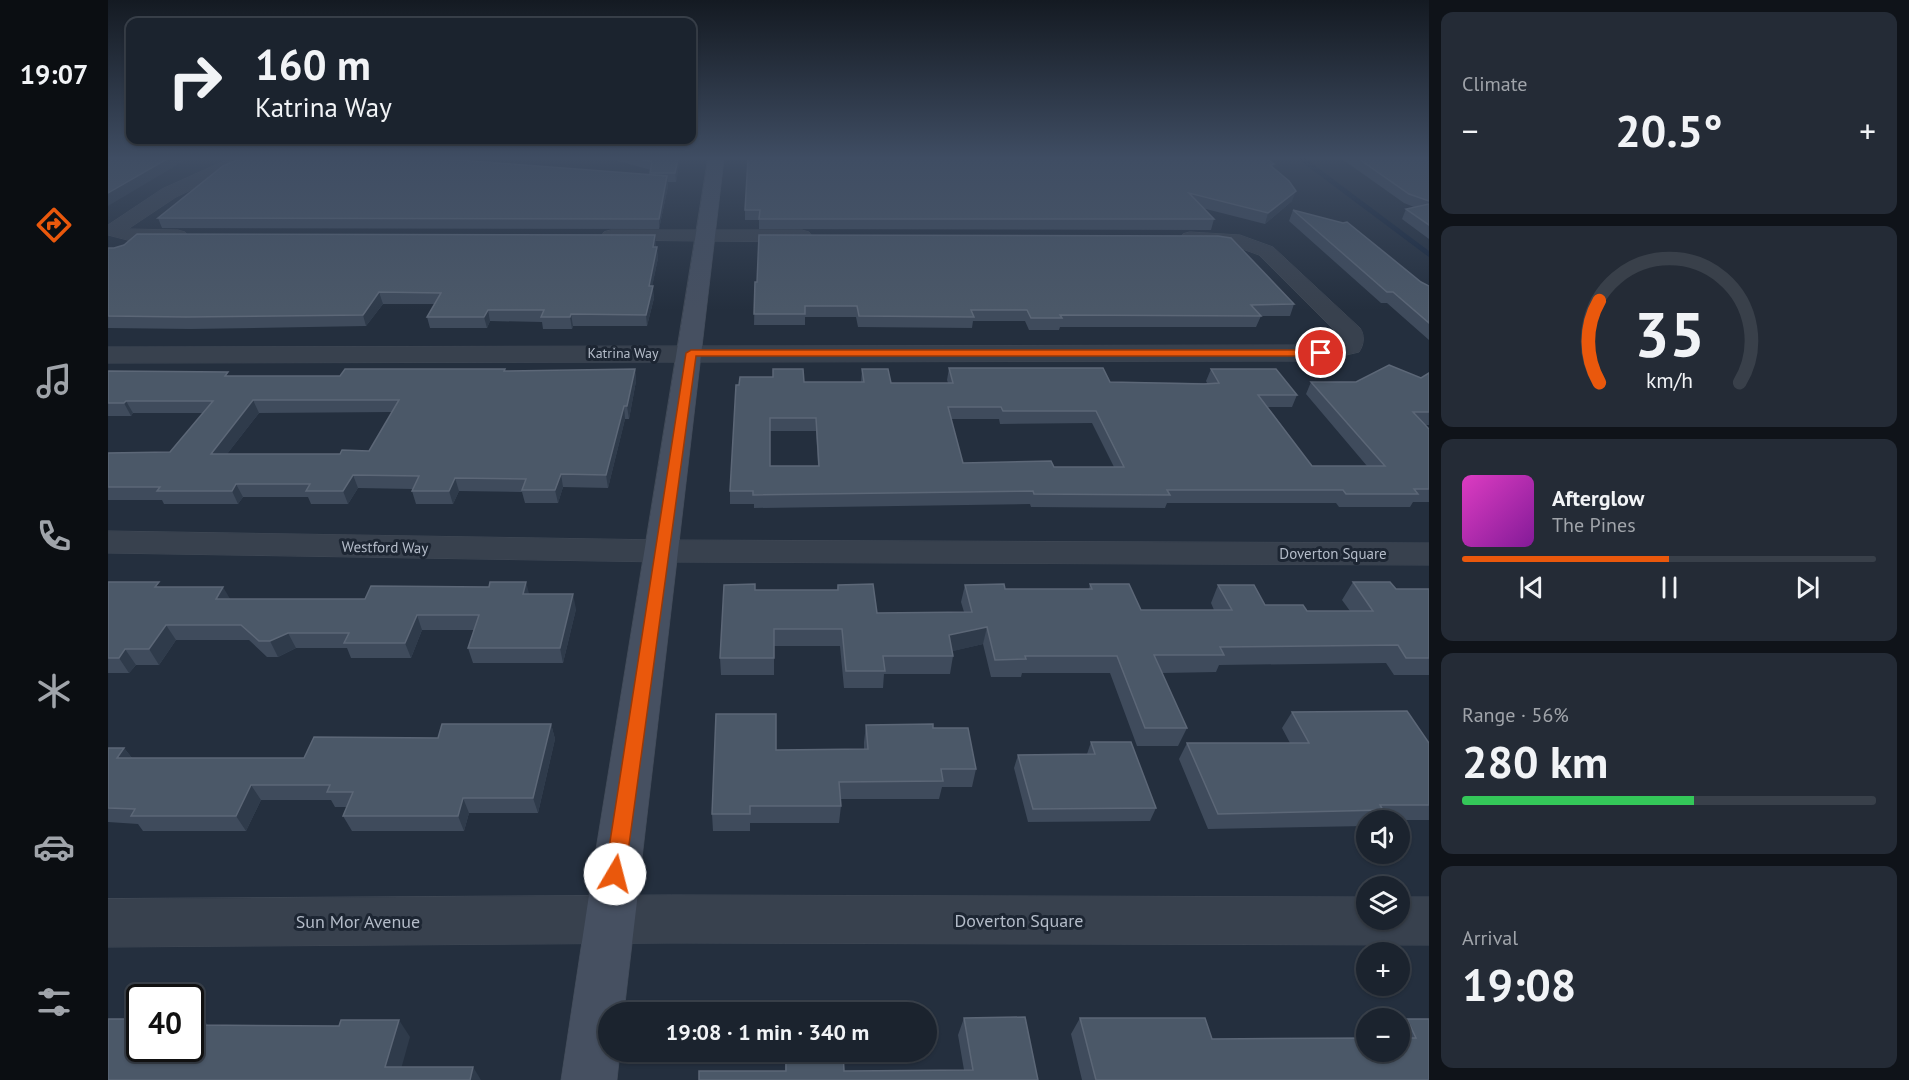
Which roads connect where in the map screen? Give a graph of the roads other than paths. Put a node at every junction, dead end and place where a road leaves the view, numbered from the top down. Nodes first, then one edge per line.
1 (145, 209) edge
2 (709, 209) edge
3 (199, 236) edge
4 (587, 236) edge
5 (706, 236) junction
6 (822, 236) edge
7 (1167, 238) edge
8 (691, 353) junction
9 (108, 355) edge
10 (108, 542) edge
11 (662, 551) junction
12 (1429, 554) edge
13 (609, 920) junction
14 (1429, 921) edge
15 (108, 923) edge
16 (589, 1080) edge

1 - 3 street
2 - 5 street
4 - 5 street
5 - 6 street
5 - 8 street
7 - 8 street, Katrina Way
8 - 9 street, Katrina Way
8 - 11 street
10 - 11 street, Westford Way
11 - 12 street, Doverton Square
11 - 13 street
13 - 14 street, Doverton Square
13 - 15 street, Sun Mor Avenue
13 - 16 street

